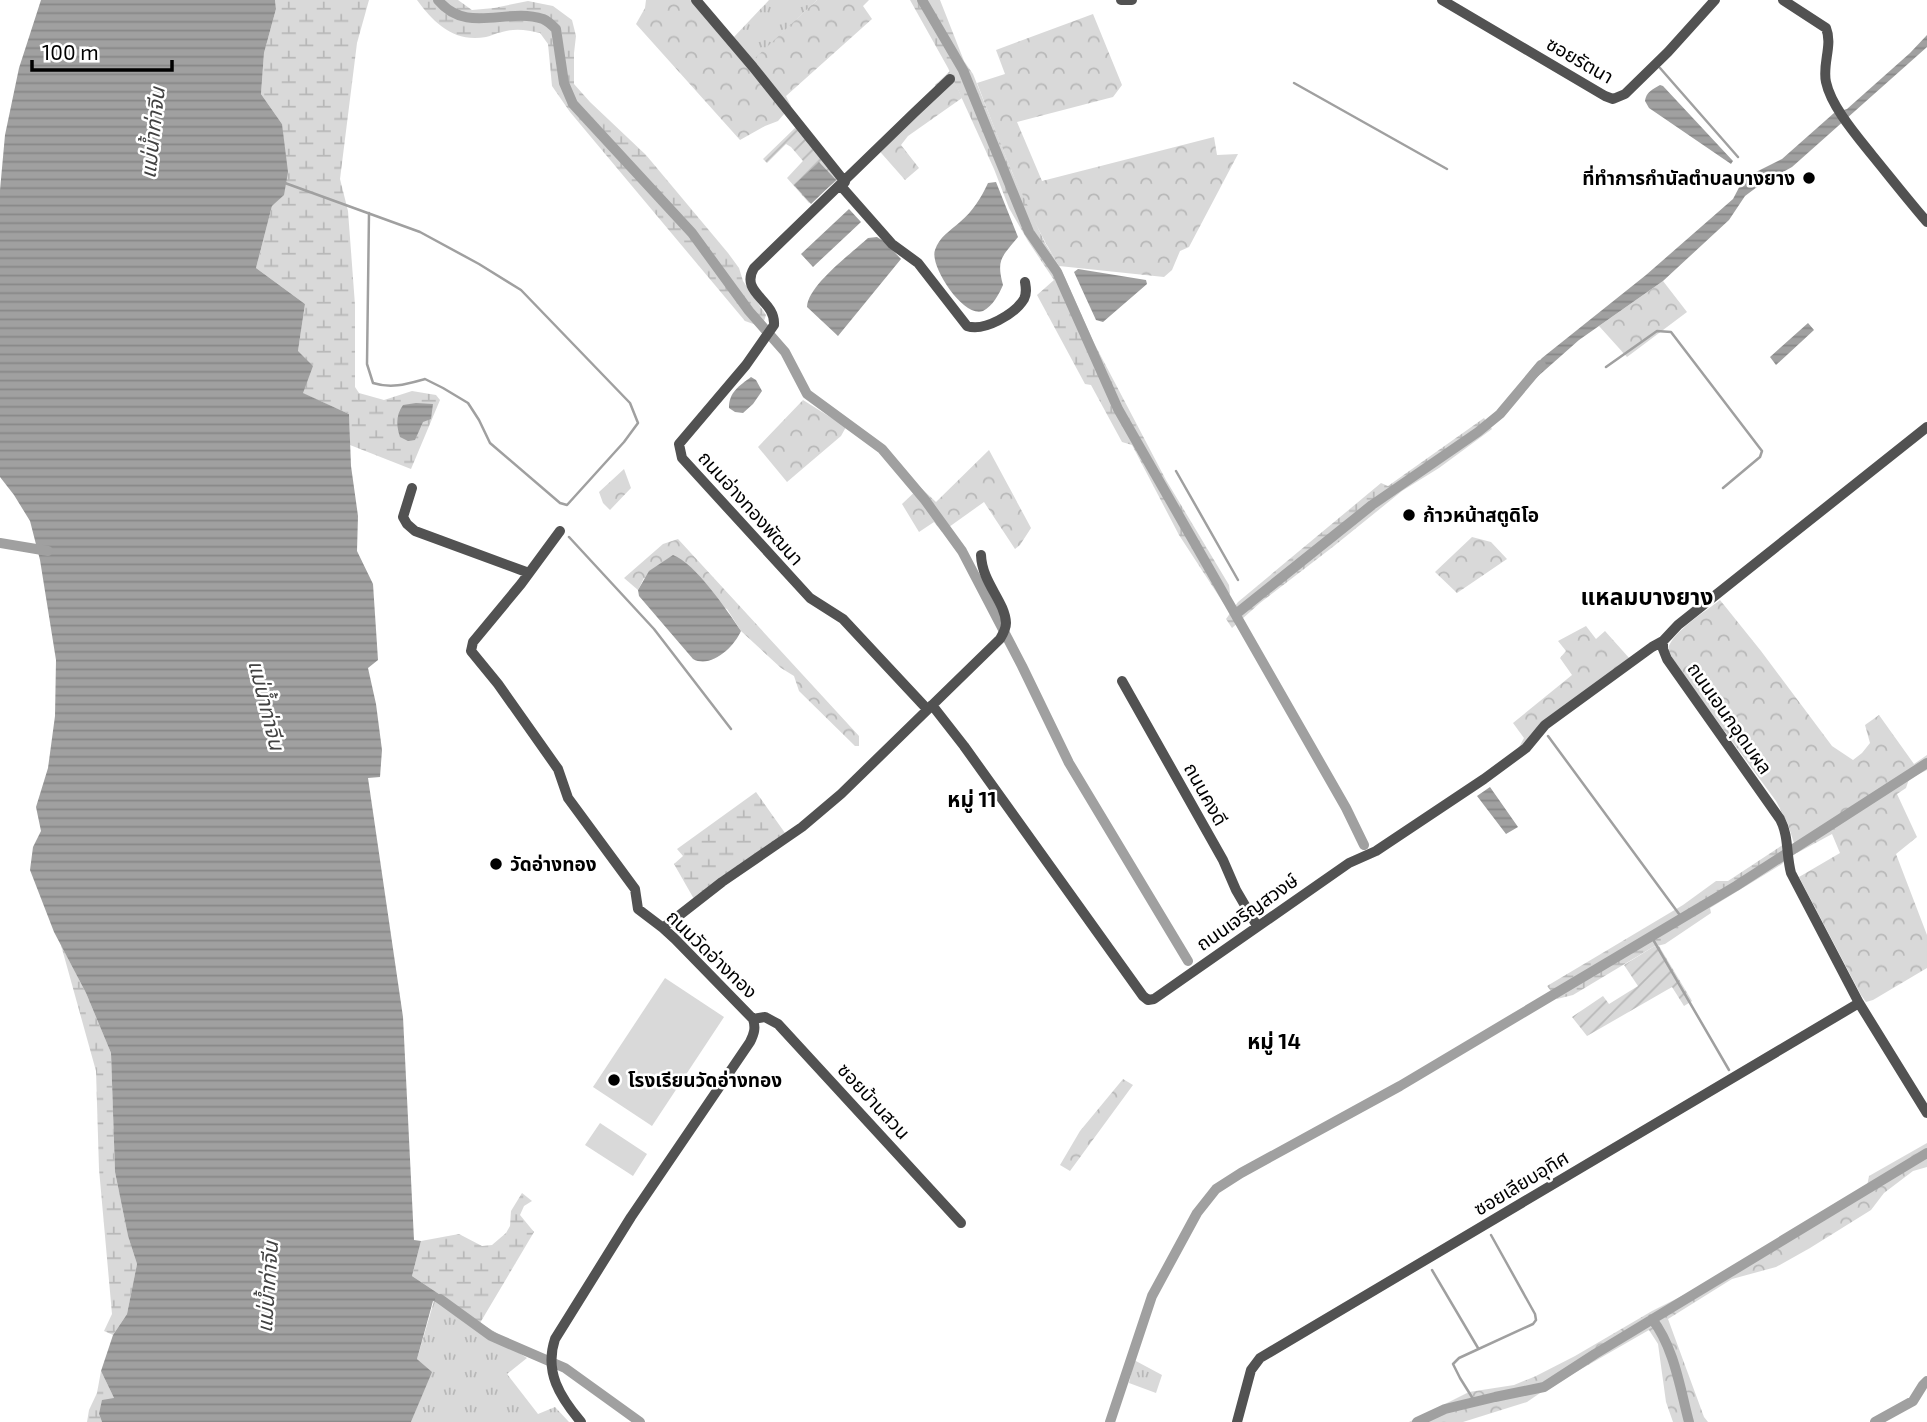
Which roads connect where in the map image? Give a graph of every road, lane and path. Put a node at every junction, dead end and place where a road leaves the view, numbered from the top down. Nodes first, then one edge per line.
1 (696, 0) edge
2 (1121, 0) edge
3 (1132, 0) edge
4 (1442, 0) edge
5 (1715, 0) edge
6 (1783, 0) edge
7 (950, 79) dead end
8 (842, 183) junction
9 (1927, 222) edge
10 (1025, 282) dead end
11 (1927, 427) edge
12 (412, 488) dead end
13 (560, 530) dead end
14 (981, 555) dead end
15 (529, 573) junction
16 (1663, 641) junction
17 (1122, 681) dead end
18 (930, 707) junction
19 (1257, 926) junction
20 (663, 928) junction
21 (1859, 1003) junction
22 (754, 1019) junction
23 (1927, 1113) edge
24 (961, 1223) dead end
25 (581, 1422) edge
26 (1237, 1422) edge

1 - 8 street
2 - 3 street
4 - 5 street, ซอยรัตนา
6 - 9 street
7 - 8 street, ถนนอ่างทองพัฒนา
8 - 10 street
8 - 18 street, ถนนอ่างทองพัฒนา
11 - 16 street
12 - 15 street
13 - 15 street, ถนนวัดอ่างทอง
14 - 18 street
15 - 20 street, ถนนวัดอ่างทอง
16 - 19 street, ถนนเจริญสวงษ์
16 - 21 street, ถนนเอนกอุดมผล
17 - 19 street, ถนนคงดี
18 - 19 street, ถนนเจริญสวงษ์
18 - 20 street
20 - 22 street, ถนนวัดอ่างทอง
21 - 23 street, ถนนเอนกอุดมผล
21 - 26 street, ซอยเลียบอุทิศ
22 - 24 street, ซอยบ้านสวน
22 - 25 street, ถนนวัดอ่างทอง

